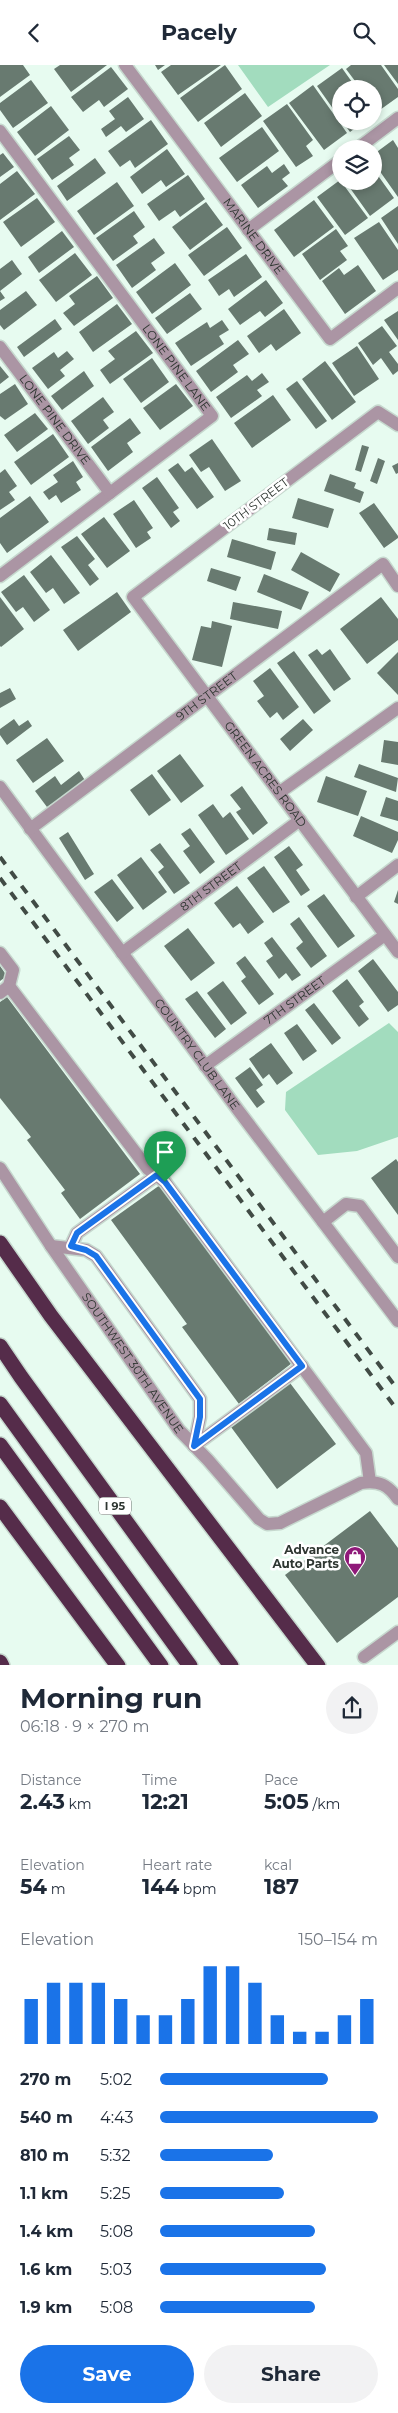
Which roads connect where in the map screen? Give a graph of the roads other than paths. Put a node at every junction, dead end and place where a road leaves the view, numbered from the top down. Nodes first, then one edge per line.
1 (126, 65) edge
2 (398, 118) edge
3 (0, 131) edge
4 (368, 140) edge
5 (332, 167) edge
6 (248, 230) junction
7 (398, 288) edge
8 (0, 347) edge
9 (398, 425) edge
10 (110, 493) junction
11 (2, 569) edge
12 (398, 586) edge
13 (133, 597) joint
14 (206, 695) junction
15 (398, 708) edge
16 (0, 787) edge
17 (280, 792) junction
18 (300, 820) junction
19 (30, 829) junction
20 (398, 865) edge
21 (356, 897) junction
22 (385, 935) junction
23 (398, 952) edge
24 (0, 953) edge
25 (122, 953) junction
26 (5, 990) edge
27 (205, 1066) junction
28 (0, 1167) edge
29 (157, 1175) junction
30 (323, 1221) junction
31 (0, 1243) edge
32 (51, 1246) junction
33 (71, 1246) junction
34 (398, 1257) edge
35 (398, 1321) edge
36 (0, 1346) edge
37 (302, 1366) junction
38 (0, 1404) edge
39 (0, 1445) edge
40 (194, 1446) junction
41 (370, 1482) junction
42 (398, 1499) edge
43 (0, 1507) edge
44 (398, 1632) edge
45 (364, 1657) dead end
46 (0, 1662) edge
47 (2, 1665) edge
48 (118, 1665) edge
49 (161, 1665) edge
50 (190, 1665) edge
51 (231, 1665) edge
52 (318, 1665) edge

1 - 6 street, MARINE DRIVE
2 - 4 street
3 - 10 street, LONE PINE LANE
5 - 6 street
6 - 7 street, MARINE DRIVE
8 - 10 street, LONE PINE DRIVE
9 - 13 street, 10TH STREET
10 - 11 street, LONE PINE LANE
12 - 14 street, 9TH STREET
13 - 14 street, GREEN ACRES ROAD
14 - 17 street, GREEN ACRES ROAD
14 - 19 street, 9TH STREET
15 - 17 street
16 - 19 street, COUNTRY CLUB LANE
17 - 18 street, GREEN ACRES ROAD
18 - 21 street, GREEN ACRES ROAD
18 - 25 street, 8TH STREET
19 - 25 street, COUNTRY CLUB LANE
20 - 21 street
21 - 22 street, GREEN ACRES ROAD
22 - 23 street, GREEN ACRES ROAD
22 - 27 street, 7TH STREET
24 - 26 street
25 - 27 street, COUNTRY CLUB LANE
26 - 29 street
27 - 30 street, COUNTRY CLUB LANE
28 - 32 street, SOUTHWEST 30TH AVENUE
29 - 33 street
29 - 37 street
30 - 34 street
30 - 35 street, COUNTRY CLUB LANE
31 - 52 highway
32 - 33 street
32 - 40 street, SOUTHWEST 30TH AVENUE
33 - 40 street
36 - 51 highway, I 95
37 - 40 street
37 - 41 street
38 - 50 highway
39 - 49 highway
40 - 41 street, SOUTHWEST 30TH AVENUE
41 - 42 street
43 - 48 highway
44 - 45 street
46 - 47 highway

